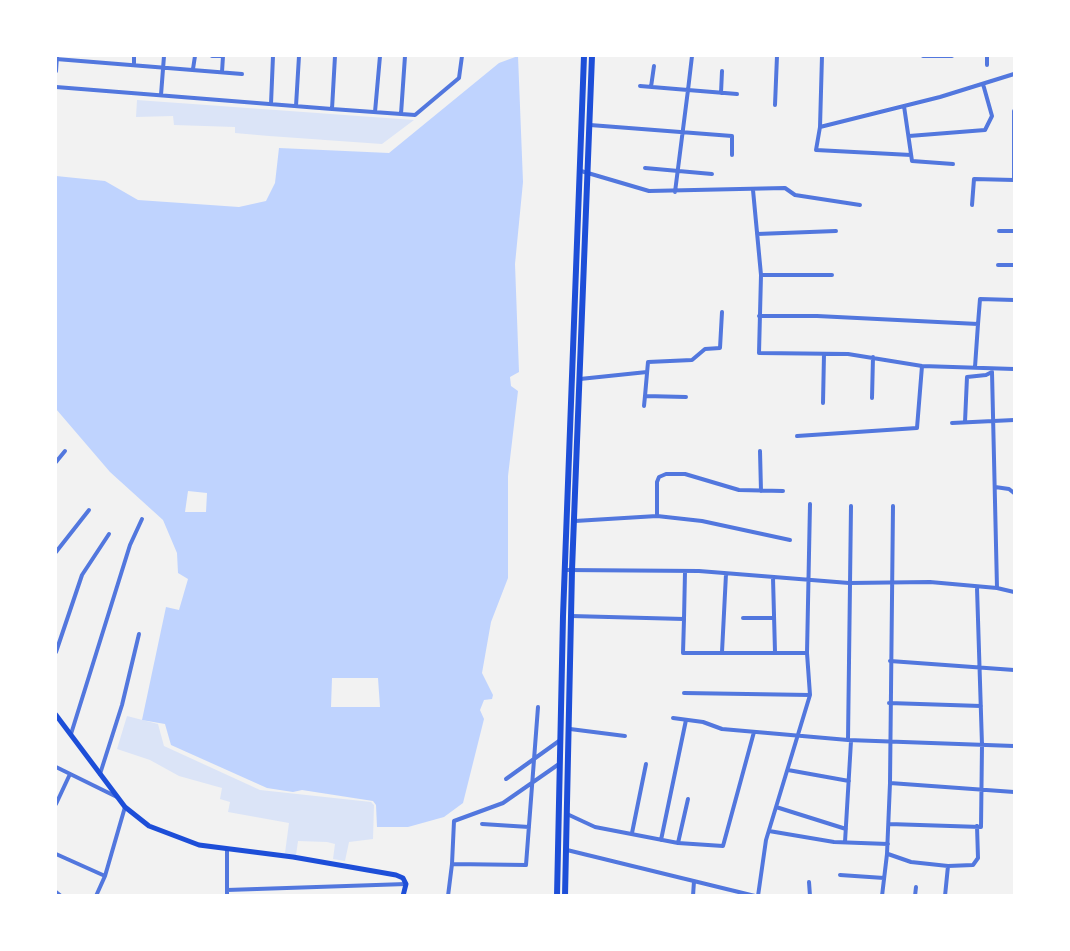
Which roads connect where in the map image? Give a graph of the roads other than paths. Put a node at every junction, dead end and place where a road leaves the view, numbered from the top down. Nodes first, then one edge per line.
1 (134, 56) edge
2 (164, 56) edge
3 (195, 56) edge
4 (212, 56) edge
5 (223, 56) edge
6 (273, 56) edge
7 (299, 56) edge
8 (335, 56) edge
9 (380, 56) edge
10 (405, 56) edge
11 (462, 56) edge
12 (585, 56) edge
13 (592, 56) edge
14 (692, 56) edge
15 (777, 56) edge
16 (822, 56) edge
17 (923, 56) edge
18 (952, 56) edge
19 (987, 56) edge
20 (57, 57) edge
21 (134, 63) junction
22 (987, 65) dead end
23 (163, 66) junction
24 (654, 66) dead end
25 (193, 69) junction
26 (56, 71) edge
27 (722, 71) dead end
28 (222, 72) junction
29 (242, 74) dead end
30 (1014, 74) edge
31 (983, 84) junction
32 (640, 86) dead end
33 (56, 87) edge
34 (651, 87) junction
35 (688, 90) junction
36 (721, 93) junction
37 (737, 94) dead end
38 (161, 96) junction
39 (271, 104) junction
40 (775, 105) dead end
41 (296, 106) junction
42 (904, 106) junction
43 (332, 109) junction
44 (1014, 111) edge
45 (375, 112) junction
46 (401, 114) junction
47 (590, 125) junction
48 (820, 127) junction
49 (684, 131) junction
50 (909, 136) junction
51 (732, 155) dead end
52 (911, 155) junction
53 (953, 164) dead end
54 (645, 168) dead end
55 (679, 171) junction
56 (585, 172) junction
57 (712, 174) dead end
58 (1014, 180) edge
59 (753, 190) junction
60 (675, 192) junction
61 (860, 205) dead end
62 (972, 205) dead end
63 (836, 231) dead end
64 (999, 231) dead end
65 (1014, 231) edge
66 (757, 234) junction
67 (998, 265) dead end
68 (1014, 265) edge
69 (761, 275) junction
70 (832, 275) dead end
71 (1014, 300) edge
72 (722, 312) dead end
73 (759, 316) junction
74 (978, 324) junction
75 (824, 354) junction
76 (873, 357) junction
77 (922, 366) junction
78 (975, 368) junction
79 (1014, 369) edge
80 (992, 370) junction
81 (647, 372) junction
82 (579, 379) junction
83 (645, 396) junction
84 (686, 397) dead end
85 (872, 398) dead end
86 (823, 403) dead end
87 (644, 406) dead end
88 (994, 420) junction
89 (1014, 420) edge
90 (965, 422) junction
91 (952, 423) dead end
92 (797, 436) dead end
93 (65, 451) dead end
94 (760, 452) dead end
95 (56, 462) edge
96 (995, 487) junction
97 (761, 491) junction
98 (783, 491) dead end
99 (1014, 493) edge
100 (810, 504) dead end
101 (851, 506) dead end
102 (892, 506) dead end
103 (89, 510) dead end
104 (657, 516) junction
105 (142, 519) dead end
106 (575, 521) junction
107 (109, 534) dead end
108 (790, 540) dead end
109 (56, 552) edge
110 (568, 570) junction
111 (686, 572) junction
112 (726, 574) junction
113 (773, 578) junction
114 (810, 582) junction
115 (849, 584) junction
116 (891, 584) junction
117 (977, 588) junction
118 (997, 588) junction
119 (1014, 592) edge
120 (570, 616) junction
121 (743, 618) dead end
122 (774, 618) junction
123 (684, 620) junction
124 (139, 634) dead end
125 (56, 652) edge
126 (723, 652) junction
127 (775, 652) junction
128 (807, 653) junction
129 (890, 661) junction
130 (978, 667) junction
131 (1014, 670) edge
132 (684, 693) dead end
133 (810, 694) junction
134 (889, 703) junction
135 (981, 706) junction
136 (538, 707) dead end
137 (56, 715) edge
138 (673, 718) dead end
139 (686, 720) junction
140 (570, 729) junction
141 (754, 732) junction
142 (70, 735) junction
143 (625, 736) dead end
144 (798, 736) junction
145 (849, 740) junction
146 (559, 741) junction
147 (890, 741) junction
148 (982, 745) junction
149 (1014, 746) edge
150 (534, 759) junction
151 (559, 764) junction
152 (646, 764) dead end
153 (56, 767) edge
154 (788, 770) junction
155 (69, 774) junction
156 (100, 775) junction
157 (506, 780) dead end
158 (849, 780) junction
159 (890, 783) junction
160 (532, 785) junction
161 (983, 789) junction
162 (1014, 792) edge
163 (118, 798) junction
164 (688, 799) dead end
165 (56, 804) edge
166 (125, 807) junction
167 (777, 807) junction
168 (567, 814) junction
169 (482, 824) dead end
170 (889, 825) junction
171 (977, 826) junction
172 (529, 827) junction
173 (846, 829) junction
174 (769, 831) junction
175 (632, 833) junction
176 (662, 840) junction
177 (845, 842) junction
178 (678, 843) junction
179 (888, 844) junction
180 (227, 850) junction
181 (567, 850) junction
182 (56, 854) edge
183 (887, 854) junction
184 (452, 864) junction
185 (948, 866) junction
186 (840, 875) dead end
187 (105, 876) junction
188 (884, 878) junction
189 (694, 881) junction
190 (809, 882) dead end
191 (406, 884) junction
192 (916, 888) dead end
193 (56, 892) edge
194 (227, 893) edge
195 (61, 896) edge
196 (96, 896) edge
197 (403, 896) edge
198 (448, 896) edge
199 (557, 896) edge
200 (565, 896) edge
201 (693, 896) edge
202 (757, 896) edge
203 (810, 896) edge
204 (882, 896) edge
205 (915, 896) edge
206 (945, 896) edge

1 - 21 street
2 - 23 street
3 - 25 street
4 - 5 street
5 - 28 street
6 - 39 street
7 - 41 street
8 - 43 street
9 - 45 street
10 - 46 street
11 - 46 street
12 - 56 main road
13 - 47 main road
14 - 35 street
15 - 40 street
16 - 48 street
17 - 18 street
19 - 22 street
20 - 21 street
20 - 26 street
21 - 23 street
23 - 25 street
23 - 38 street
24 - 34 street
25 - 28 street
27 - 36 street
28 - 29 street
30 - 31 street
31 - 42 street
31 - 50 street
32 - 34 street
33 - 38 street
34 - 35 street
35 - 36 street
35 - 49 street
36 - 37 street
38 - 39 street
39 - 41 street
41 - 43 street
42 - 48 street
42 - 50 street
43 - 45 street
44 - 58 street
45 - 46 street
47 - 49 street
47 - 56 main road
48 - 52 street
49 - 51 street
49 - 55 street
50 - 52 street
52 - 53 street
54 - 55 street
55 - 57 street
55 - 60 street
56 - 60 street
56 - 82 main road
56 - 110 main road
58 - 62 street
59 - 60 street
59 - 61 street
59 - 66 street
63 - 66 street
64 - 65 street
66 - 69 street
67 - 68 street
69 - 70 street
69 - 73 street
71 - 74 street
72 - 81 street
73 - 74 street
73 - 75 street
74 - 78 street
75 - 76 street
75 - 86 street
76 - 77 street
76 - 85 street
77 - 78 street
77 - 92 street
78 - 80 street
79 - 80 street
80 - 88 street
80 - 90 street
81 - 82 street
81 - 83 street
82 - 106 main road
83 - 84 street
83 - 87 street
88 - 89 street
88 - 90 street
88 - 96 street
90 - 91 street
93 - 95 street
94 - 97 street
96 - 99 street
96 - 118 street
97 - 98 street
97 - 104 street
100 - 114 street
101 - 115 street
102 - 116 street
103 - 109 street
104 - 106 street
104 - 108 street
105 - 142 street
106 - 110 main road
107 - 125 street
110 - 111 street
110 - 120 main road
110 - 146 main road
111 - 112 street
111 - 123 street
112 - 113 street
112 - 126 street
113 - 114 street
113 - 122 street
114 - 115 street
114 - 128 street
115 - 116 street
115 - 145 street
116 - 117 street
116 - 129 street
117 - 118 street
117 - 130 street
118 - 119 street
120 - 123 street
120 - 140 main road
121 - 122 street
122 - 127 street
123 - 126 street
124 - 156 street
126 - 127 street
127 - 128 street
128 - 133 street
129 - 130 street
129 - 134 street
130 - 131 street
130 - 135 street
132 - 133 street
133 - 144 street
134 - 135 street
134 - 147 street
135 - 148 street
136 - 150 street
137 - 142 main road
138 - 139 street
139 - 141 street
139 - 176 street
140 - 143 street
140 - 168 main road
141 - 144 street
141 - 178 street
142 - 156 main road
144 - 145 street
144 - 154 street
145 - 147 street
145 - 158 street
146 - 150 street
146 - 151 main road
147 - 148 street
147 - 159 street
148 - 149 street
148 - 161 street
150 - 157 street
150 - 160 street
151 - 160 street
151 - 199 main road
152 - 175 street
153 - 155 street
154 - 158 street
154 - 167 street
155 - 163 street
155 - 165 street
156 - 163 main road
158 - 173 street
159 - 161 street
159 - 170 street
160 - 172 street
160 - 184 street
161 - 162 street
161 - 171 street
163 - 166 main road
164 - 178 street
166 - 180 main road
166 - 187 street
167 - 173 street
167 - 174 street
168 - 175 street
168 - 181 main road
169 - 172 street
170 - 171 street
170 - 179 street
171 - 185 street
172 - 184 street
173 - 177 street
174 - 177 street
174 - 202 street
175 - 176 street
176 - 178 street
177 - 179 street
179 - 183 street
180 - 191 main road
180 - 194 street
181 - 189 street
181 - 200 main road
182 - 187 street
183 - 185 street
183 - 188 street
184 - 198 street
185 - 206 street
186 - 188 street
187 - 196 street
188 - 204 street
189 - 201 street
189 - 202 street
190 - 203 street
191 - 194 street
191 - 197 main road
192 - 205 street
193 - 195 street

